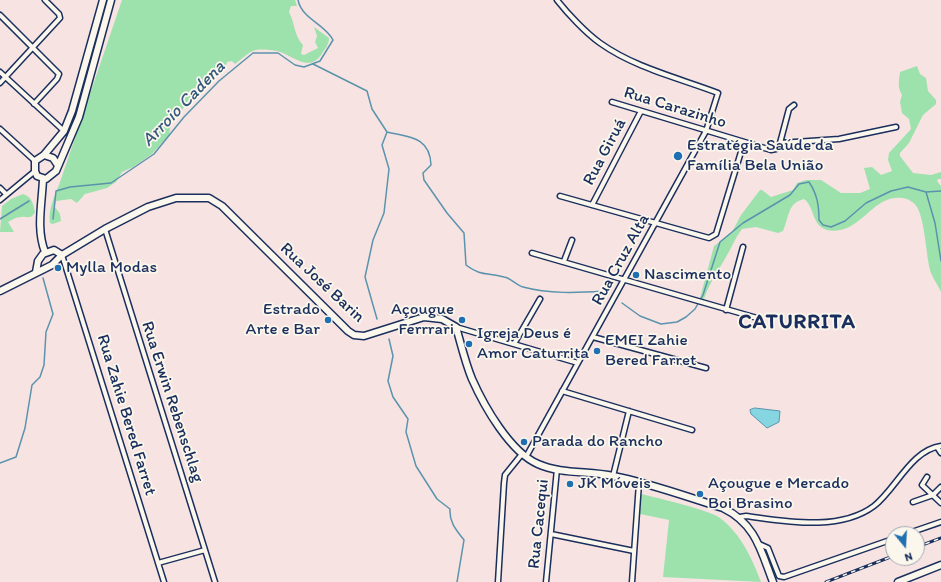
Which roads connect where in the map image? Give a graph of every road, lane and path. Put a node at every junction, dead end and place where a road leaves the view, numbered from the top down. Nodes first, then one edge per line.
1 (44, 0) edge
2 (103, 0) edge
3 (111, 0) edge
4 (557, 0) edge
5 (0, 15) edge
6 (34, 47) junction
7 (0, 72) edge
8 (6, 77) junction
9 (0, 83) edge
10 (612, 102) dead end
11 (34, 104) junction
12 (794, 105) dead end
13 (641, 111) junction
14 (896, 127) dead end
15 (0, 129) edge
16 (64, 131) junction
17 (706, 131) junction
18 (744, 142) junction
19 (780, 143) junction
20 (44, 155) junction
21 (36, 161) junction
22 (58, 164) junction
23 (34, 171) junction
24 (43, 179) junction
25 (0, 188) edge
26 (6, 194) junction
27 (560, 196) dead end
28 (0, 200) edge
29 (592, 205) junction
30 (656, 223) junction
31 (105, 229) junction
32 (572, 240) dead end
33 (744, 247) dead end
34 (45, 252) junction
35 (532, 253) dead end
36 (62, 255) junction
37 (564, 261) junction
38 (36, 272) junction
39 (625, 280) junction
40 (0, 291) edge
41 (540, 299) dead end
42 (726, 310) junction
43 (757, 318) dead end
44 (456, 326) junction
45 (593, 336) junction
46 (514, 344) junction
47 (578, 363) junction
48 (706, 368) dead end
49 (562, 391) junction
50 (629, 411) junction
51 (692, 430) dead end
52 (939, 447) edge
53 (941, 453) edge
54 (524, 455) junction
55 (557, 468) junction
56 (613, 476) junction
57 (927, 477) dead end
58 (639, 483) junction
59 (941, 488) edge
60 (933, 495) junction
61 (913, 502) dead end
62 (941, 503) edge
63 (740, 517) junction
64 (941, 522) edge
65 (925, 527) edge
66 (551, 534) junction
67 (885, 542) edge
68 (758, 544) junction
69 (205, 550) junction
70 (634, 551) junction
71 (158, 563) junction
72 (941, 565) edge
73 (164, 582) edge
74 (215, 582) edge
75 (498, 582) edge
76 (546, 582) edge
77 (632, 582) edge
78 (773, 582) edge
79 (898, 582) edge

1 - 6 street
2 - 16 main road
3 - 22 main road
4 - 17 street, Rua Cruz Alta
5 - 6 street
6 - 8 street
6 - 11 street
7 - 8 street
8 - 9 street
8 - 11 street
10 - 13 street, Rua Carazinho
11 - 16 street
12 - 19 street
13 - 17 street, Rua Carazinho
13 - 29 street, Rua Giruá
14 - 19 street
15 - 21 street
16 - 20 main road
17 - 18 street, Rua Carazinho
17 - 30 street, Rua Cruz Alta
18 - 19 street, Rua Carazinho
18 - 30 street
20 - 21 main road
20 - 22 main road
21 - 23 main road
22 - 24 main road
23 - 24 main road
23 - 26 street
24 - 34 main road
25 - 26 street
26 - 28 street
27 - 29 street
29 - 30 street
30 - 39 street, Rua Cruz Alta
31 - 36 main road, Rua José Barin
31 - 44 main road, Rua José Barin
31 - 69 street, Rua Erwin Rebenschlag
32 - 37 street
33 - 42 street
34 - 36 main road
34 - 38 main road
35 - 37 street
36 - 38 main road, Rua José Barin
36 - 71 street, Rua Zahie Bered Farret
37 - 39 street
38 - 40 main road, Rua José Barin
39 - 42 street
39 - 45 street, Rua Cruz Alta
41 - 46 street
42 - 43 street
44 - 46 street
44 - 54 main road
45 - 47 street, Rua Cruz Alta
45 - 48 street
46 - 47 street
47 - 49 street, Rua Cruz Alta
49 - 50 street
49 - 54 street, Rua Cruz Alta
50 - 51 street
50 - 56 street
52 - 53 street
52 - 63 street
54 - 55 main road
54 - 75 street, Rua Cruz Alta
55 - 56 main road
55 - 66 street, Rua Cacequi
56 - 58 main road
57 - 60 street
58 - 63 main road
58 - 70 street
59 - 60 street
60 - 61 street
60 - 62 street
63 - 68 main road
64 - 65 street
66 - 70 street
66 - 76 street, Rua Cacequi
67 - 68 street
68 - 78 main road
69 - 71 street
69 - 74 street, Rua Erwin Rebenschlag
70 - 77 street
71 - 73 street, Rua Zahie Bered Farret
72 - 79 main road

